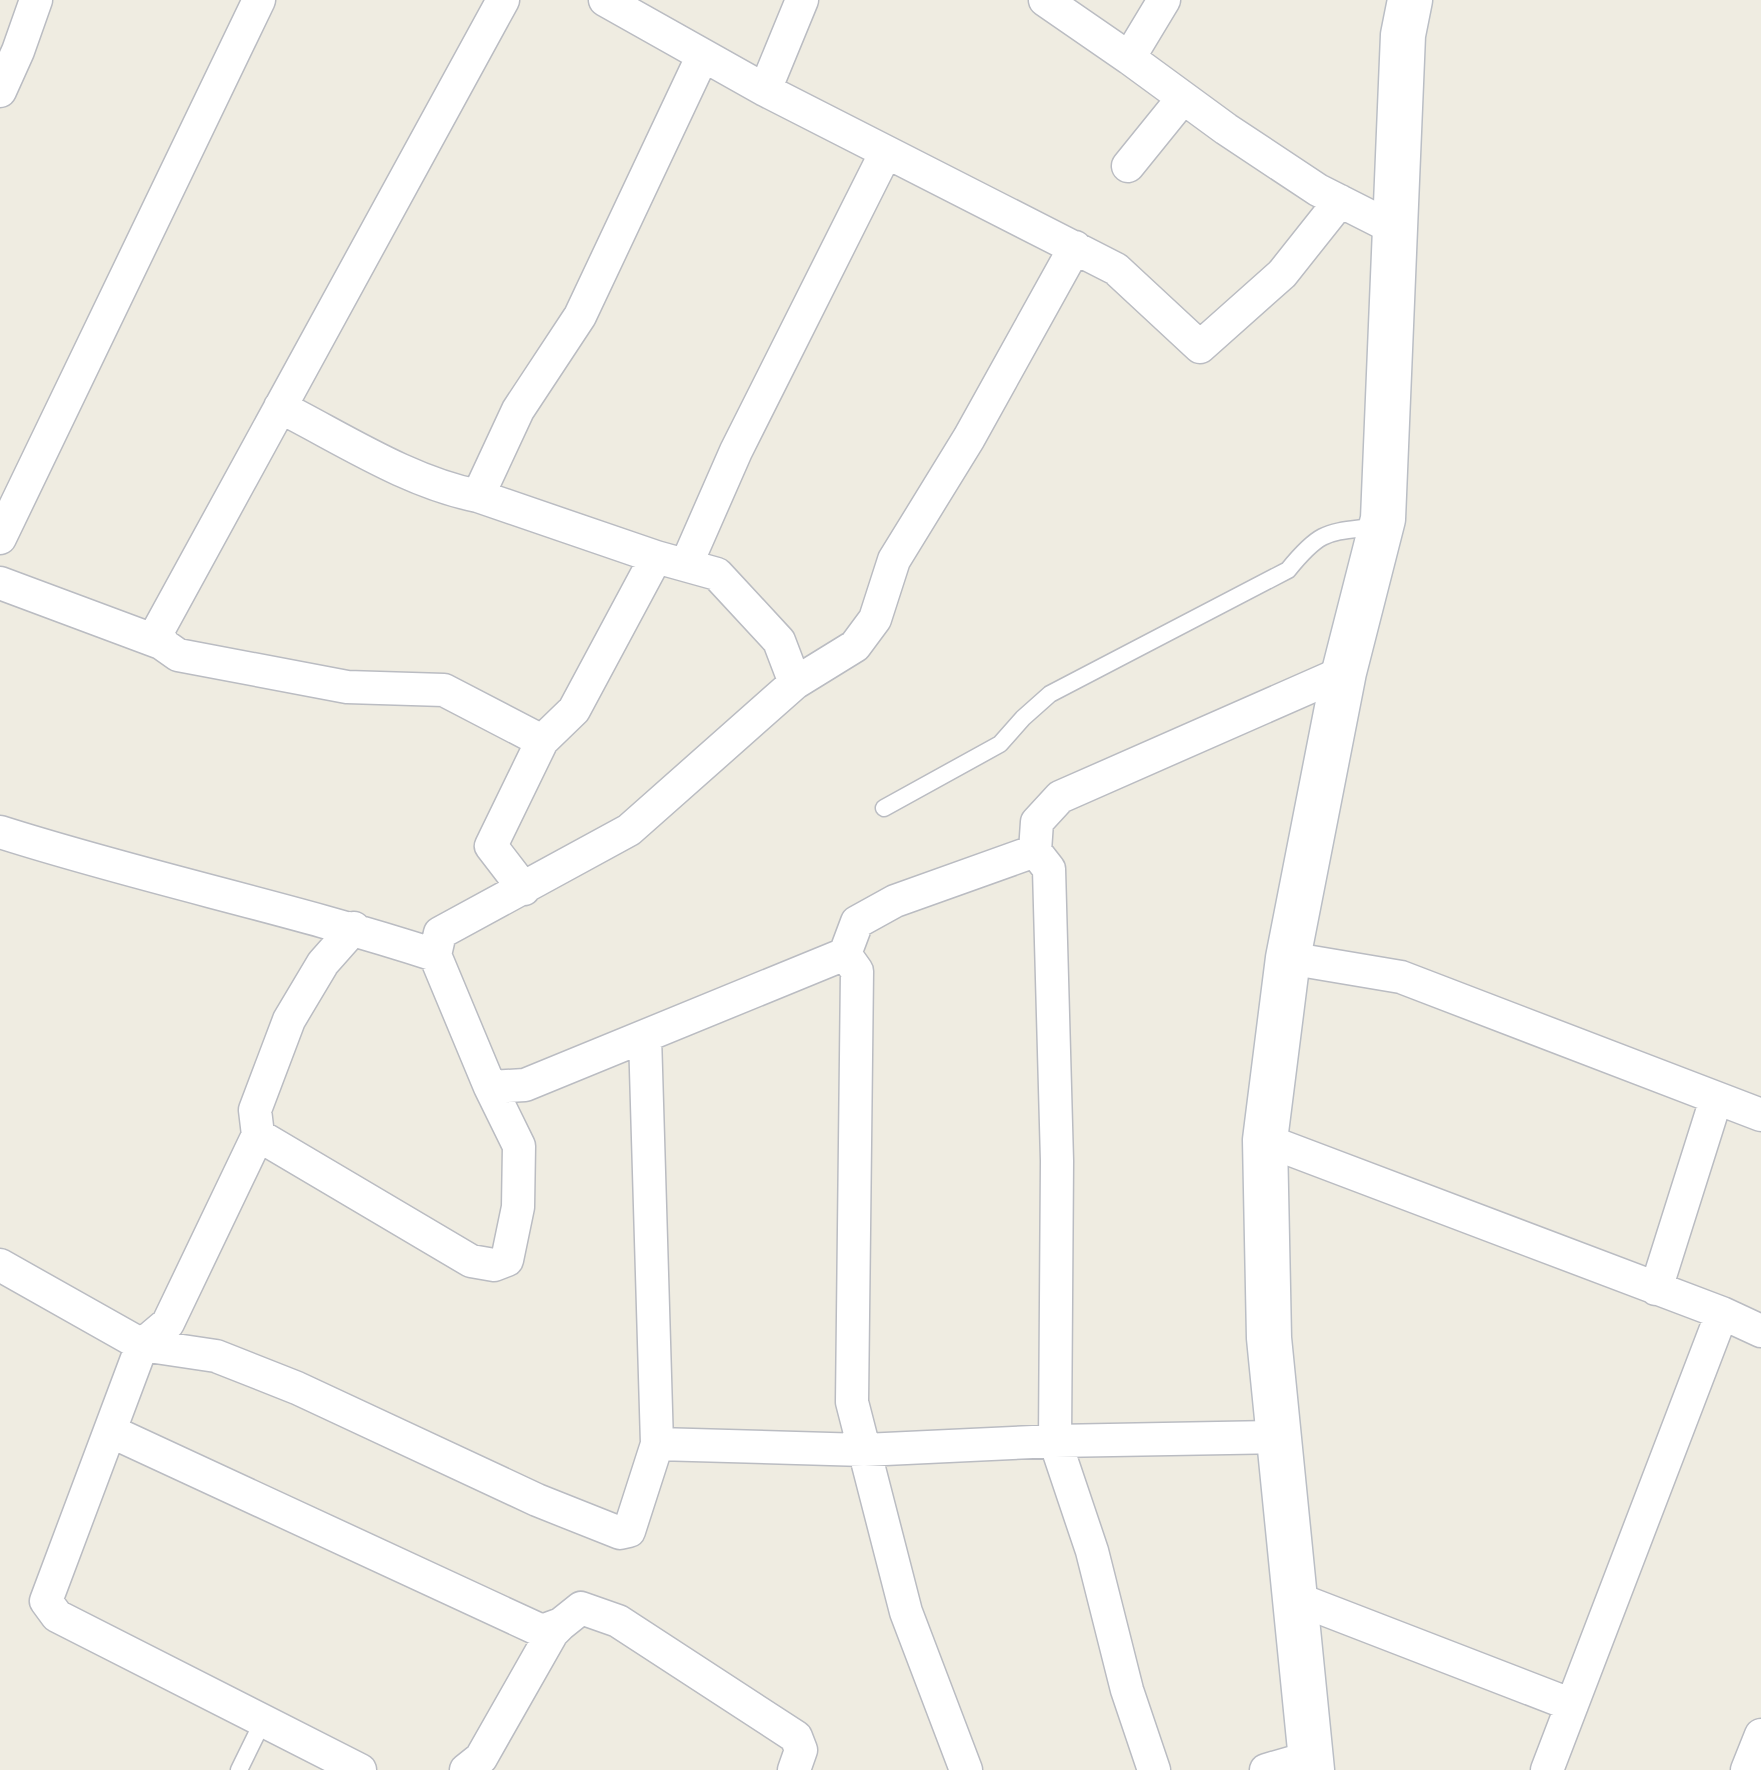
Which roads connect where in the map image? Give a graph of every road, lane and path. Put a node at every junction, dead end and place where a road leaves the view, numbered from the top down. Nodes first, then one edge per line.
1 (36, 0) edge
2 (259, 0) edge
3 (503, 0) edge
4 (605, 0) edge
5 (802, 0) edge
6 (1045, 0) edge
7 (1164, 0) edge
8 (1410, 0) edge
9 (703, 55) junction
10 (1129, 58) junction
11 (765, 90) junction
12 (0, 91) edge
13 (1183, 98) junction
14 (886, 152) junction
15 (1128, 166) dead end
16 (1340, 201) junction
17 (1395, 229) junction
18 (1075, 247) junction
19 (280, 407) junction
20 (478, 496) junction
21 (1381, 525) junction
22 (0, 538) edge
23 (671, 561) junction
24 (0, 583) edge
25 (161, 643) junction
26 (1344, 672) junction
27 (795, 683) junction
28 (542, 741) junction
29 (884, 808) dead end
30 (0, 832) edge
31 (1035, 851) junction
32 (524, 889) junction
33 (354, 928) junction
34 (845, 954) junction
35 (435, 955) junction
36 (1288, 958) junction
37 (645, 1036) junction
38 (490, 1087) junction
39 (1716, 1099) junction
40 (1761, 1115) edge
41 (258, 1135) junction
42 (1265, 1140) junction
43 (0, 1265) edge
44 (1656, 1289) junction
45 (1722, 1313) junction
46 (1761, 1331) edge
47 (142, 1345) junction
48 (110, 1431) junction
49 (1279, 1437) junction
50 (1055, 1441) junction
51 (657, 1444) junction
52 (864, 1450) junction
53 (1295, 1598) junction
54 (561, 1624) junction
55 (1572, 1705) junction
56 (263, 1721) junction
57 (1761, 1735) edge
58 (1312, 1763) edge
59 (239, 1770) edge
60 (360, 1770) edge
61 (466, 1770) edge
62 (794, 1770) edge
63 (966, 1770) edge
64 (1154, 1770) edge
65 (1266, 1770) edge
66 (1547, 1770) edge
67 (1747, 1770) edge

1 - 12 street
2 - 22 street
3 - 19 street
4 - 9 street
5 - 11 street
6 - 10 street
7 - 10 street
8 - 17 street
9 - 11 street
9 - 20 street
10 - 13 street
11 - 14 street
13 - 15 street
13 - 16 street
14 - 18 street
14 - 23 street
16 - 17 street
16 - 18 street
17 - 21 street
18 - 27 street
19 - 20 street
19 - 25 street
20 - 23 street
21 - 26 street
21 - 29 lane
23 - 27 street
23 - 28 street
24 - 25 street
25 - 28 street
26 - 31 street
26 - 36 street
27 - 32 street
28 - 32 street
30 - 33 street
31 - 34 street
31 - 50 street
32 - 35 street
33 - 35 street
33 - 41 street
34 - 37 street
34 - 52 street
35 - 38 street
36 - 39 street
36 - 42 street
37 - 38 street
37 - 51 street
38 - 41 street
39 - 40 street
39 - 44 street
41 - 47 street
42 - 44 street
42 - 49 street
43 - 47 street
44 - 45 street
45 - 46 street
45 - 55 street
47 - 48 street
47 - 51 street
48 - 54 street
48 - 56 street
49 - 50 street
49 - 53 street
50 - 52 street
50 - 64 street
51 - 52 street
52 - 63 street
53 - 55 street
53 - 58 street
54 - 61 street
54 - 62 street
55 - 66 street
56 - 59 lane
56 - 60 street
57 - 67 street
58 - 65 street

